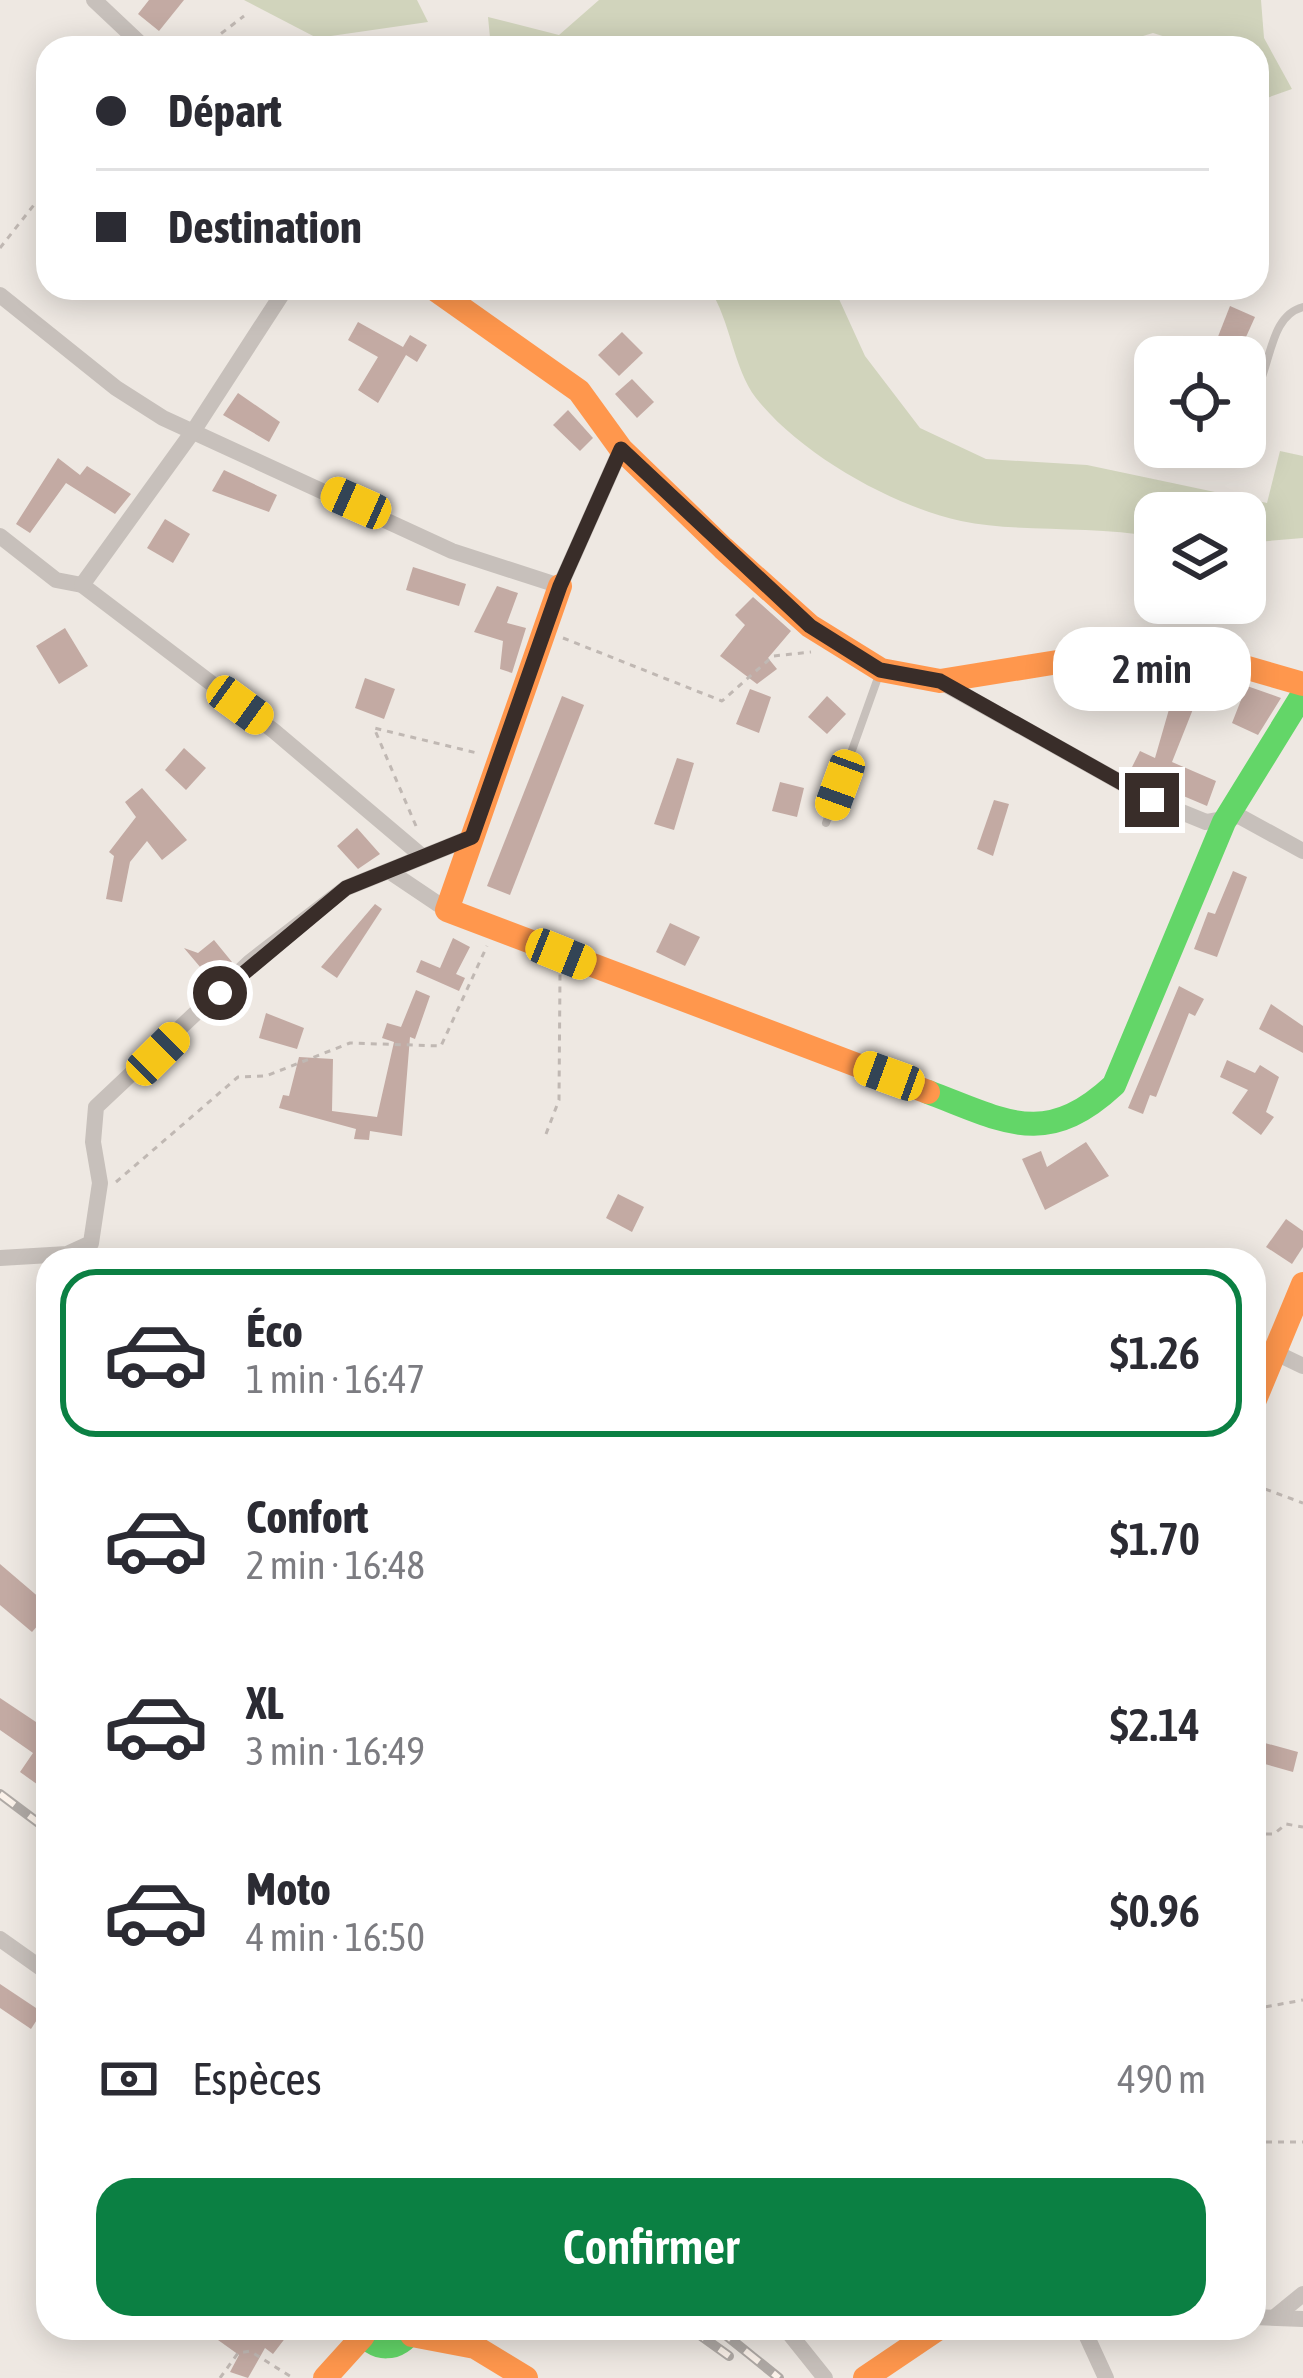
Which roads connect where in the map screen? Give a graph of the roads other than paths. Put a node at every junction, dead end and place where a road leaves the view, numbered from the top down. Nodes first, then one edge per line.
1 (94, 0) edge
2 (132, 36) edge
3 (0, 296) edge
4 (278, 300) edge
5 (450, 300) edge
6 (1303, 307) edge
7 (1266, 376) edge
8 (194, 430) junction
9 (621, 449) junction
10 (0, 536) edge
11 (82, 585) junction
12 (560, 586) junction
13 (880, 670) junction
14 (940, 681) junction
15 (1303, 685) edge
16 (1303, 694) edge
17 (1224, 822) junction
18 (826, 823) dead end
19 (472, 837) junction
20 (1303, 850) edge
21 (426, 856) junction
22 (389, 872) junction
23 (447, 910) junction
24 (80, 1248) edge
25 (36, 1256) edge
26 (0, 1258) edge
27 (1303, 1284) edge
28 (1276, 1354) junction
29 (1303, 1366) edge
30 (1266, 1376) edge
31 (0, 1939) edge
32 (36, 1964) edge
33 (1303, 2294) edge
34 (1266, 2316) edge
35 (1276, 2316) junction
36 (1303, 2319) edge
37 (355, 2340) edge
38 (374, 2340) edge
39 (400, 2340) edge
40 (448, 2340) edge
41 (795, 2340) edge
42 (921, 2340) edge
43 (1089, 2340) edge
44 (325, 2378) edge
45 (526, 2378) edge
46 (825, 2378) edge
47 (865, 2378) edge
48 (1106, 2378) edge

1 - 2 street
3 - 8 street
4 - 8 street
5 - 9 street
6 - 7 lane
8 - 11 street
8 - 12 street
9 - 12 street
9 - 13 street
10 - 11 street
11 - 21 street
12 - 19 street
13 - 14 street
13 - 18 lane
14 - 15 street
14 - 17 street
16 - 17 street
17 - 20 street
17 - 23 street
19 - 21 street
19 - 23 street
21 - 22 street
22 - 23 street
22 - 24 street
25 - 26 street
27 - 28 street
28 - 29 street
28 - 30 street
31 - 32 street
33 - 35 street
34 - 35 street
35 - 36 street
37 - 44 street
38 - 39 street
40 - 45 street
41 - 46 street
42 - 47 street
43 - 48 street

